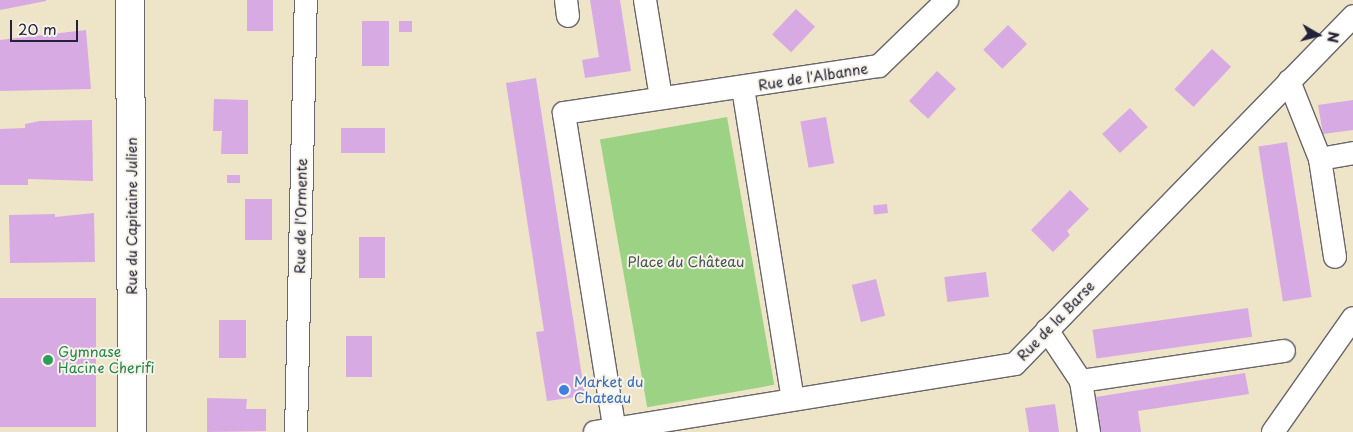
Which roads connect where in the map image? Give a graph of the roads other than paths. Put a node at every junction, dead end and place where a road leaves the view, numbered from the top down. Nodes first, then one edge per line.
1 (130, 0) edge
2 (306, 0) edge
3 (645, 0) edge
4 (947, 0) edge
5 (1353, 16) edge
6 (1289, 81) junction
7 (743, 88) junction
8 (661, 98) junction
9 (1353, 153) edge
10 (1320, 159) junction
11 (1336, 257) dead end
12 (1353, 318) edge
13 (1047, 330) junction
14 (1284, 351) dead end
15 (1082, 381) junction
16 (793, 398) junction
17 (608, 431) edge
18 (132, 432) edge
19 (296, 432) edge
20 (1089, 432) edge
21 (1273, 432) edge

1 - 18 street, Rue du Capitaine Julien
2 - 19 street, Rue de l'Ormente
3 - 8 street
4 - 7 street, Rue de l'Albanne
5 - 6 street, Rue de la Barse
6 - 10 street
6 - 13 street, Rue de la Barse
7 - 8 street
7 - 16 street
8 - 17 street
9 - 10 street
10 - 11 street
12 - 21 street
13 - 15 street
13 - 16 street, Rue de la Barse
14 - 15 street
15 - 20 street
16 - 17 street, Rue de la Barse

